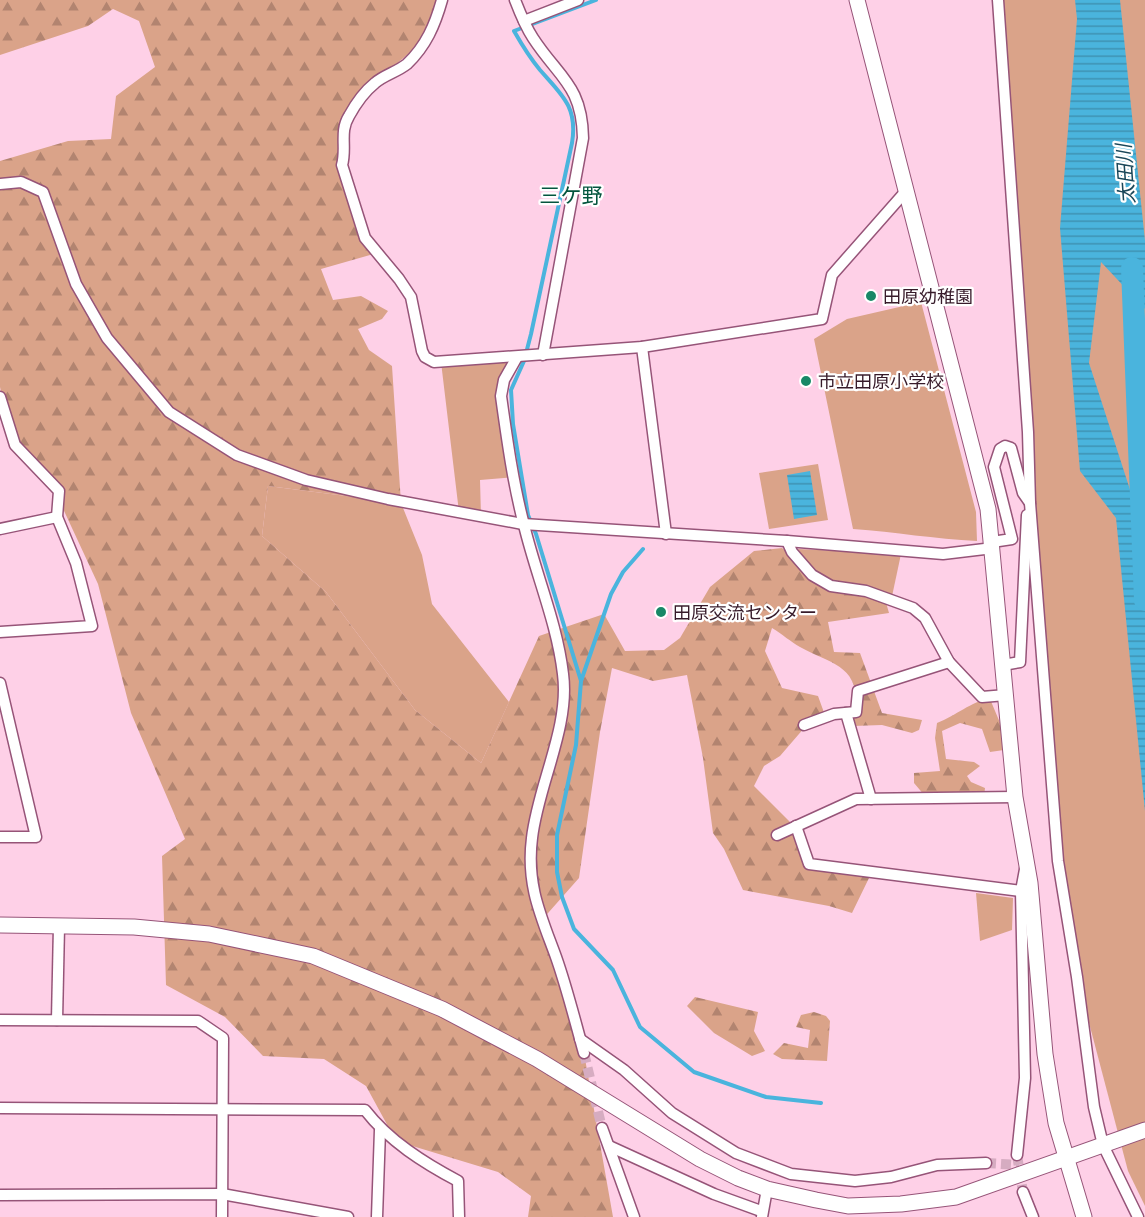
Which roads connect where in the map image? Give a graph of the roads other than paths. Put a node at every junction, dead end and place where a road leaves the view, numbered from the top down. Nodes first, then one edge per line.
1 (442, 0) edge
2 (514, 0) edge
3 (578, 0) edge
4 (857, 0) edge
5 (998, 0) edge
6 (524, 21) junction
7 (0, 184) edge
8 (906, 191) junction
9 (642, 346) junction
10 (543, 355) junction
11 (517, 357) junction
12 (0, 398) edge
13 (1030, 503) junction
14 (57, 517) junction
15 (524, 524) junction
16 (0, 529) edge
17 (666, 534) junction
18 (787, 541) junction
19 (993, 545) junction
20 (0, 632) edge
21 (949, 662) junction
22 (1004, 665) junction
23 (0, 683) edge
24 (1006, 695) junction
25 (846, 713) junction
26 (804, 725) dead end
27 (1015, 797) junction
28 (871, 799) junction
29 (796, 826) junction
30 (777, 835) dead end
31 (0, 837) edge
32 (1027, 861) junction
33 (1021, 891) junction
34 (0, 925) edge
35 (59, 926) junction
36 (0, 1020) edge
37 (57, 1020) junction
38 (580, 1039) junction
39 (584, 1053) tunnel mouth
40 (0, 1108) edge
41 (225, 1108) junction
42 (602, 1128) tunnel mouth
43 (380, 1130) junction
44 (1145, 1130) edge
45 (1104, 1145) junction
46 (609, 1146) junction
47 (1017, 1155) tunnel mouth
48 (1065, 1160) junction
49 (986, 1163) tunnel mouth
50 (767, 1189) junction
51 (1023, 1192) tunnel mouth
52 (222, 1194) junction
53 (0, 1195) edge
54 (762, 1214) edge
55 (222, 1217) edge
56 (348, 1217) edge
57 (377, 1217) edge
58 (459, 1217) edge
59 (634, 1217) edge
60 (1033, 1217) edge
61 (1084, 1217) edge
62 (1138, 1217) edge

1 - 11 street
2 - 6 street
3 - 6 street
4 - 8 street
5 - 13 street
6 - 10 street
7 - 15 street
8 - 9 street
8 - 19 street
9 - 10 street
9 - 17 street
10 - 11 street
11 - 15 street
12 - 14 street
13 - 19 street
13 - 22 street
13 - 45 street
14 - 16 street
14 - 20 street
15 - 17 street
15 - 38 street
17 - 18 street
18 - 19 street
18 - 21 street
19 - 22 street
21 - 24 street
21 - 25 street
22 - 24 street
23 - 31 street
24 - 27 street
25 - 26 street
25 - 28 street
27 - 28 street
27 - 32 street
28 - 29 street
29 - 30 street
29 - 33 street
32 - 33 street
32 - 48 street
33 - 47 street
34 - 35 street
35 - 37 street
35 - 50 street
36 - 37 street
37 - 41 street
38 - 39 street
38 - 49 street
40 - 41 street
41 - 43 street
41 - 52 street
42 - 46 street
43 - 57 street
43 - 58 street
44 - 45 street
45 - 48 street
45 - 62 street
46 - 54 street
46 - 59 street
48 - 50 street
48 - 61 street
50 - 54 street
51 - 60 street
52 - 53 street
52 - 55 street
52 - 56 street

